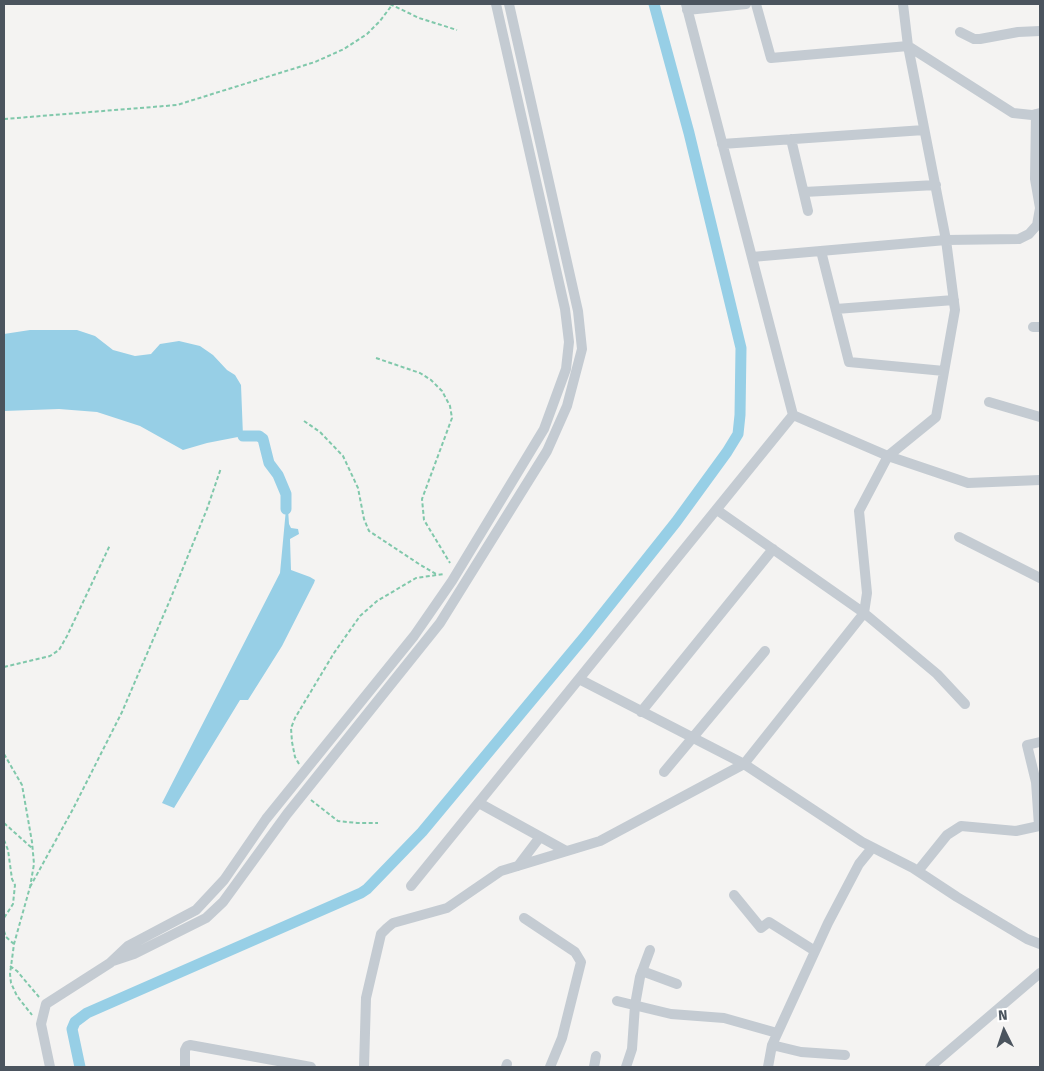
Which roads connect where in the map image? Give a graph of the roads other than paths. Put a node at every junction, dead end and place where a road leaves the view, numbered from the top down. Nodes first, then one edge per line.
1 (496, 4) edge
2 (509, 4) edge
3 (746, 4) edge
4 (756, 4) edge
5 (903, 4) edge
6 (686, 7) edge
7 (1040, 30) edge
8 (960, 32) dead end
9 (908, 46) junction
10 (1038, 114) edge
11 (924, 130) junction
12 (791, 139) junction
13 (722, 144) junction
14 (936, 186) junction
15 (804, 192) junction
16 (808, 210) dead end
17 (946, 240) junction
18 (821, 251) junction
19 (752, 257) junction
20 (570, 275) junction
21 (558, 277) junction
22 (954, 300) junction
23 (836, 309) junction
24 (944, 371) junction
25 (989, 402) dead end
26 (793, 415) junction
27 (1040, 417) edge
28 (888, 456) junction
29 (1040, 480) edge
30 (717, 510) junction
31 (959, 537) dead end
32 (773, 549) junction
33 (456, 574) junction
34 (1040, 578) edge
35 (467, 580) junction
36 (864, 613) junction
37 (765, 651) dead end
38 (579, 679) junction
39 (965, 704) dead end
40 (642, 712) junction
41 (693, 738) junction
42 (1040, 742) edge
43 (744, 764) junction
44 (664, 772) dead end
45 (304, 773) junction
46 (314, 780) junction
47 (479, 803) junction
48 (540, 837) junction
49 (872, 848) junction
50 (566, 852) junction
51 (518, 866) junction
52 (918, 871) junction
53 (411, 886) dead end
54 (734, 896) dead end
55 (524, 918) dead end
56 (1040, 944) edge
57 (650, 950) dead end
58 (815, 951) junction
59 (110, 963) junction
60 (642, 971) junction
61 (1040, 973) edge
62 (677, 984) dead end
63 (617, 1001) dead end
64 (635, 1006) junction
65 (777, 1033) junction
66 (772, 1045) junction
67 (846, 1054) dead end
68 (596, 1056) dead end
69 (50, 1067) edge
70 (185, 1067) edge
71 (311, 1067) edge
72 (364, 1067) edge
73 (550, 1067) edge
74 (594, 1067) edge
75 (626, 1067) edge
76 (768, 1067) edge
77 (930, 1067) edge

1 - 21 street
2 - 20 street
3 - 6 street
4 - 9 street
5 - 9 street
6 - 13 street
7 - 8 street
9 - 10 street
9 - 11 street
10 - 17 street
11 - 12 street
11 - 14 street
12 - 13 street
12 - 15 street
13 - 19 street
14 - 15 street
14 - 17 street
15 - 16 street
17 - 18 street
17 - 22 street
18 - 19 street
18 - 23 street
19 - 26 street
20 - 21 street
20 - 35 street
21 - 33 street
22 - 23 street
22 - 24 street
23 - 24 street
24 - 28 street
25 - 27 street
26 - 28 street
26 - 30 street
28 - 29 street
28 - 36 street
30 - 32 street
30 - 38 street
31 - 34 street
32 - 36 street
32 - 40 street
33 - 35 street
33 - 45 street
35 - 46 street
36 - 39 street
36 - 43 street
37 - 41 street
38 - 40 street
38 - 47 street
40 - 41 street
41 - 43 street
41 - 44 street
42 - 52 street
43 - 49 street
43 - 50 street
45 - 46 street
45 - 59 street
46 - 59 street
47 - 48 street
47 - 53 street
48 - 50 street
48 - 51 street
49 - 52 street
49 - 58 street
50 - 51 street
51 - 72 street
52 - 56 street
54 - 58 street
55 - 73 street
57 - 60 street
58 - 65 street
59 - 69 street
60 - 62 street
60 - 64 street
61 - 77 street
63 - 64 street
64 - 65 street
64 - 75 street
65 - 66 street
66 - 67 street
66 - 76 street
68 - 74 street
70 - 71 street

